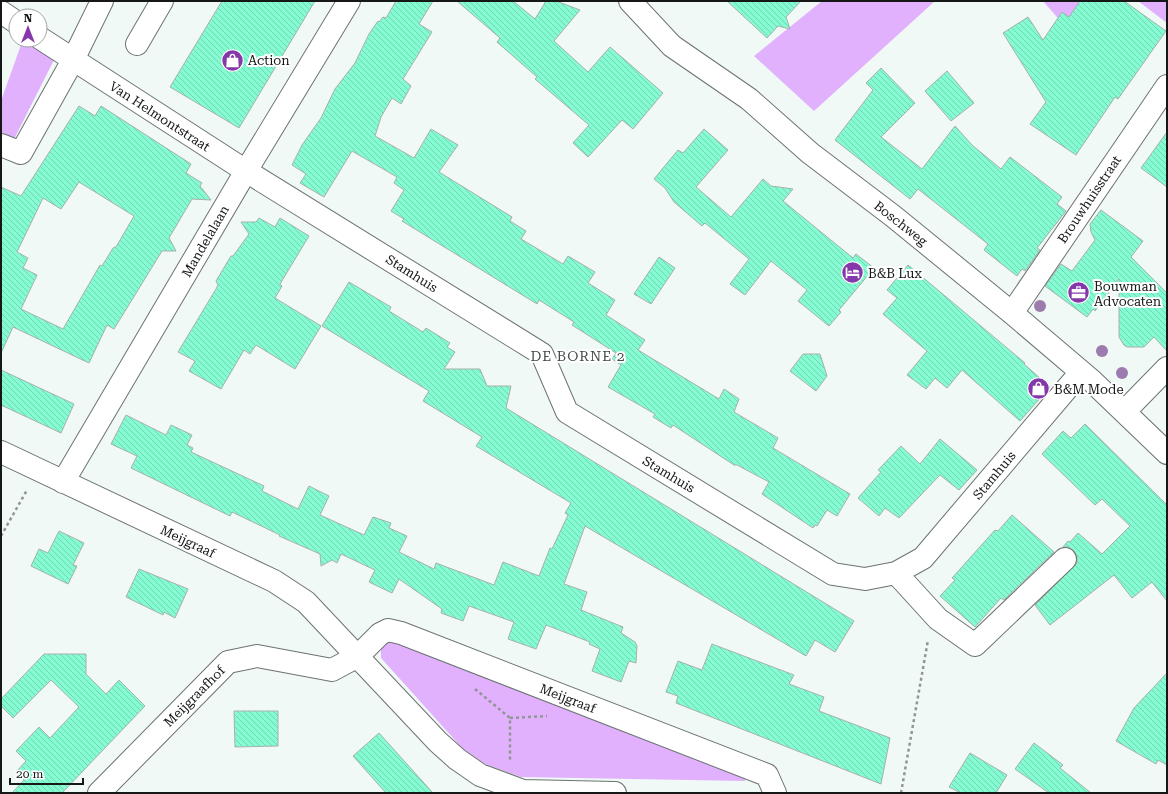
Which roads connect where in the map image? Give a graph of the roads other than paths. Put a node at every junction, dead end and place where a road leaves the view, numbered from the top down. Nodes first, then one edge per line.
1 (102, 1) edge
2 (162, 1) edge
3 (349, 1) edge
4 (630, 1) edge
5 (48, 43) edge
6 (137, 44) dead end
7 (73, 60) junction
8 (1167, 86) edge
9 (1, 145) edge
10 (246, 171) junction
11 (1012, 313) junction
12 (1167, 368) edge
13 (1081, 372) junction
14 (1125, 411) junction
15 (1, 452) edge
16 (1167, 452) edge
17 (63, 482) junction
18 (1065, 559) dead end
19 (896, 573) junction
20 (358, 656) junction
21 (519, 790) edge
22 (100, 793) edge
23 (615, 793) edge
24 (775, 793) edge

1 - 7 street
2 - 6 street
3 - 10 street, Mandelalaan
4 - 11 street, Boschweg
5 - 7 street, Van Helmontstraat
7 - 9 street
7 - 10 street, Van Helmontstraat
8 - 11 street, Brouwhuisstraat
10 - 17 street, Mandelalaan
10 - 19 street, Stamhuis
11 - 13 street, Boschweg
12 - 14 street
13 - 14 street, Boschweg
13 - 19 street, Stamhuis
14 - 16 street, Boschweg
15 - 17 street, Meijgraaf
17 - 20 street, Meijgraaf
18 - 19 street
20 - 21 street, Meijgraaf
20 - 22 street, Meijgraafhof
20 - 24 street, Meijgraaf
21 - 23 street, Meijgraaf

